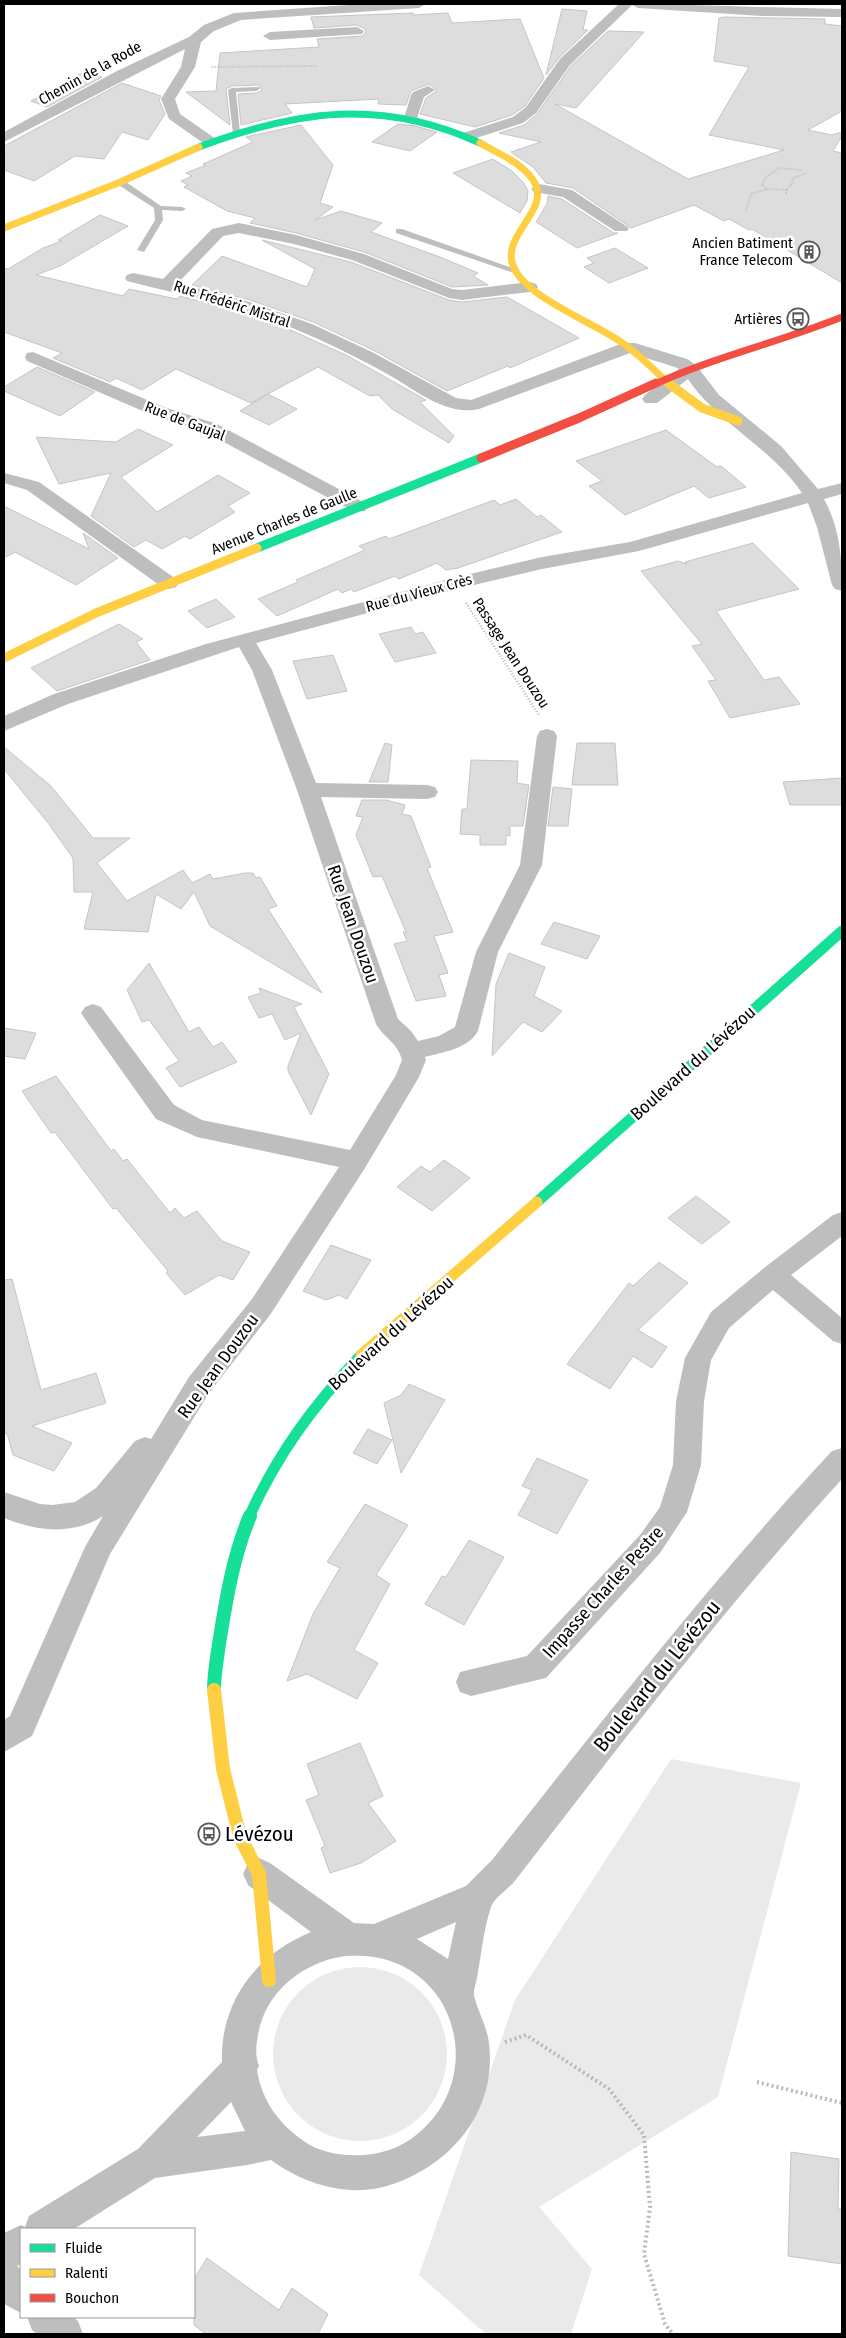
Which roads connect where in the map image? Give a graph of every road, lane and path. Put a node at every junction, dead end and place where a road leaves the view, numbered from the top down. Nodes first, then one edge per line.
1 (419, 4) edge
2 (626, 4) edge
3 (638, 4) edge
4 (239, 10) edge
5 (297, 11) junction
6 (842, 13) edge
7 (357, 31) dead end
8 (303, 34) junction
9 (270, 36) dead end
10 (194, 40) junction
11 (316, 66) dead end
12 (188, 67) junction
13 (256, 89) dead end
14 (428, 90) dead end
15 (411, 118) junction
16 (236, 132) junction
17 (468, 136) junction
18 (4, 138) edge
19 (211, 142) junction
20 (802, 170) dead end
21 (807, 173) dead end
22 (120, 182) junction
23 (539, 189) junction
24 (767, 189) junction
25 (786, 190) junction
26 (786, 196) dead end
27 (159, 197) dead end
28 (150, 200) junction
29 (158, 208) junction
30 (182, 209) dead end
31 (746, 211) dead end
32 (4, 228) edge
33 (621, 228) dead end
34 (399, 232) dead end
35 (142, 250) dead end
36 (514, 270) junction
37 (133, 278) dead end
38 (167, 285) junction
39 (530, 287) junction
40 (842, 317) edge
41 (629, 347) junction
42 (33, 357) dead end
43 (716, 369) joint
44 (693, 376) junction
45 (670, 384) junction
46 (651, 399) joint
47 (579, 418) junction
48 (738, 421) junction
49 (5, 478) dead end
50 (842, 488) edge
51 (813, 495) junction
52 (359, 507) junction
53 (169, 583) junction
54 (453, 584) junction
55 (842, 585) edge
56 (244, 640) junction
57 (4, 658) edge
58 (4, 724) edge
59 (548, 736) joint
60 (308, 790) junction
61 (427, 792) dead end
62 (842, 931) edge
63 (93, 1013) dead end
64 (412, 1051) junction
65 (356, 1161) junction
66 (842, 1222) edge
67 (773, 1275) junction
68 (842, 1333) edge
69 (199, 1385) junction
70 (842, 1460) edge
71 (4, 1504) edge
72 (471, 1682) dead end
73 (4, 1737) edge
74 (259, 1874) junction
75 (477, 1897) junction
76 (345, 1936) junction
77 (378, 1939) junction
78 (269, 1980) junction
79 (457, 1995) junction
80 (471, 2053) junction
81 (242, 2066) junction
82 (757, 2082) dead end
83 (842, 2103) edge
84 (274, 2142) junction
85 (150, 2162) junction
86 (44, 2228) edge
87 (20, 2244) edge
88 (4, 2254) edge
89 (4, 2279) edge
90 (20, 2294) edge
91 (46, 2318) edge
92 (64, 2334) edge
93 (673, 2334) edge

1 - 5 street, Chemin de la Rode
2 - 17 street
3 - 6 street
4 - 5 street, Chemin de la Rode
4 - 10 street, Chemin de la Rode
5 - 8 street
7 - 8 street
8 - 9 street
10 - 12 street
10 - 18 street, Chemin de la Rode
11 - 12 path
12 - 19 street
13 - 16 lane
14 - 15 street
15 - 16 street
15 - 17 street
16 - 19 street
17 - 23 street
19 - 22 street
20 - 24 path
21 - 25 path
22 - 28 lane
22 - 32 street
23 - 33 street
23 - 36 street
24 - 25 path
24 - 31 path
25 - 26 path
27 - 28 lane
28 - 29 lane
29 - 30 lane
29 - 35 lane
34 - 36 lane
36 - 39 street
37 - 38 street
38 - 39 street, Rue Frédéric Mistral
38 - 41 street, Rue Frédéric Mistral
39 - 41 street
40 - 43 street
41 - 44 street
41 - 45 street
42 - 52 street, Rue de Gaujal
43 - 44 street
44 - 45 street
44 - 48 street
45 - 46 street
45 - 47 street, Avenue Charles de Gaulle
45 - 48 street
46 - 47 street, Avenue Charles de Gaulle
47 - 52 street, Avenue Charles de Gaulle
48 - 51 street
49 - 53 street
50 - 51 street, Rue du Vieux Crès
51 - 54 street, Rue du Vieux Crès
51 - 55 street
52 - 53 street, Avenue Charles de Gaulle
53 - 57 street, Avenue Charles de Gaulle
54 - 56 street, Rue du Vieux Crès
54 - 59 path, Passage Jean Douzou
56 - 58 street, Rue du Vieux Crès
56 - 60 street, Rue Jean Douzou
59 - 64 street
60 - 61 street
60 - 64 street, Rue Jean Douzou
62 - 74 street, Boulevard du Lévézou
63 - 65 street
64 - 65 street, Rue Jean Douzou
65 - 69 street, Rue Jean Douzou
66 - 67 street, Impasse Charles Pestre
67 - 68 street
67 - 72 street, Impasse Charles Pestre
69 - 71 street
69 - 73 street, Rue Jean Douzou
70 - 75 street, Boulevard du Lévézou
74 - 76 street, Boulevard du Lévézou
74 - 78 street, Boulevard du Lévézou
75 - 77 street, Boulevard du Lévézou
75 - 79 street
76 - 77 street
76 - 78 street
77 - 79 street
78 - 81 street
79 - 80 street
80 - 84 street
80 - 93 path
81 - 84 street
81 - 85 street
82 - 83 path
84 - 85 street
85 - 86 street
87 - 88 street
89 - 90 street
91 - 92 street

